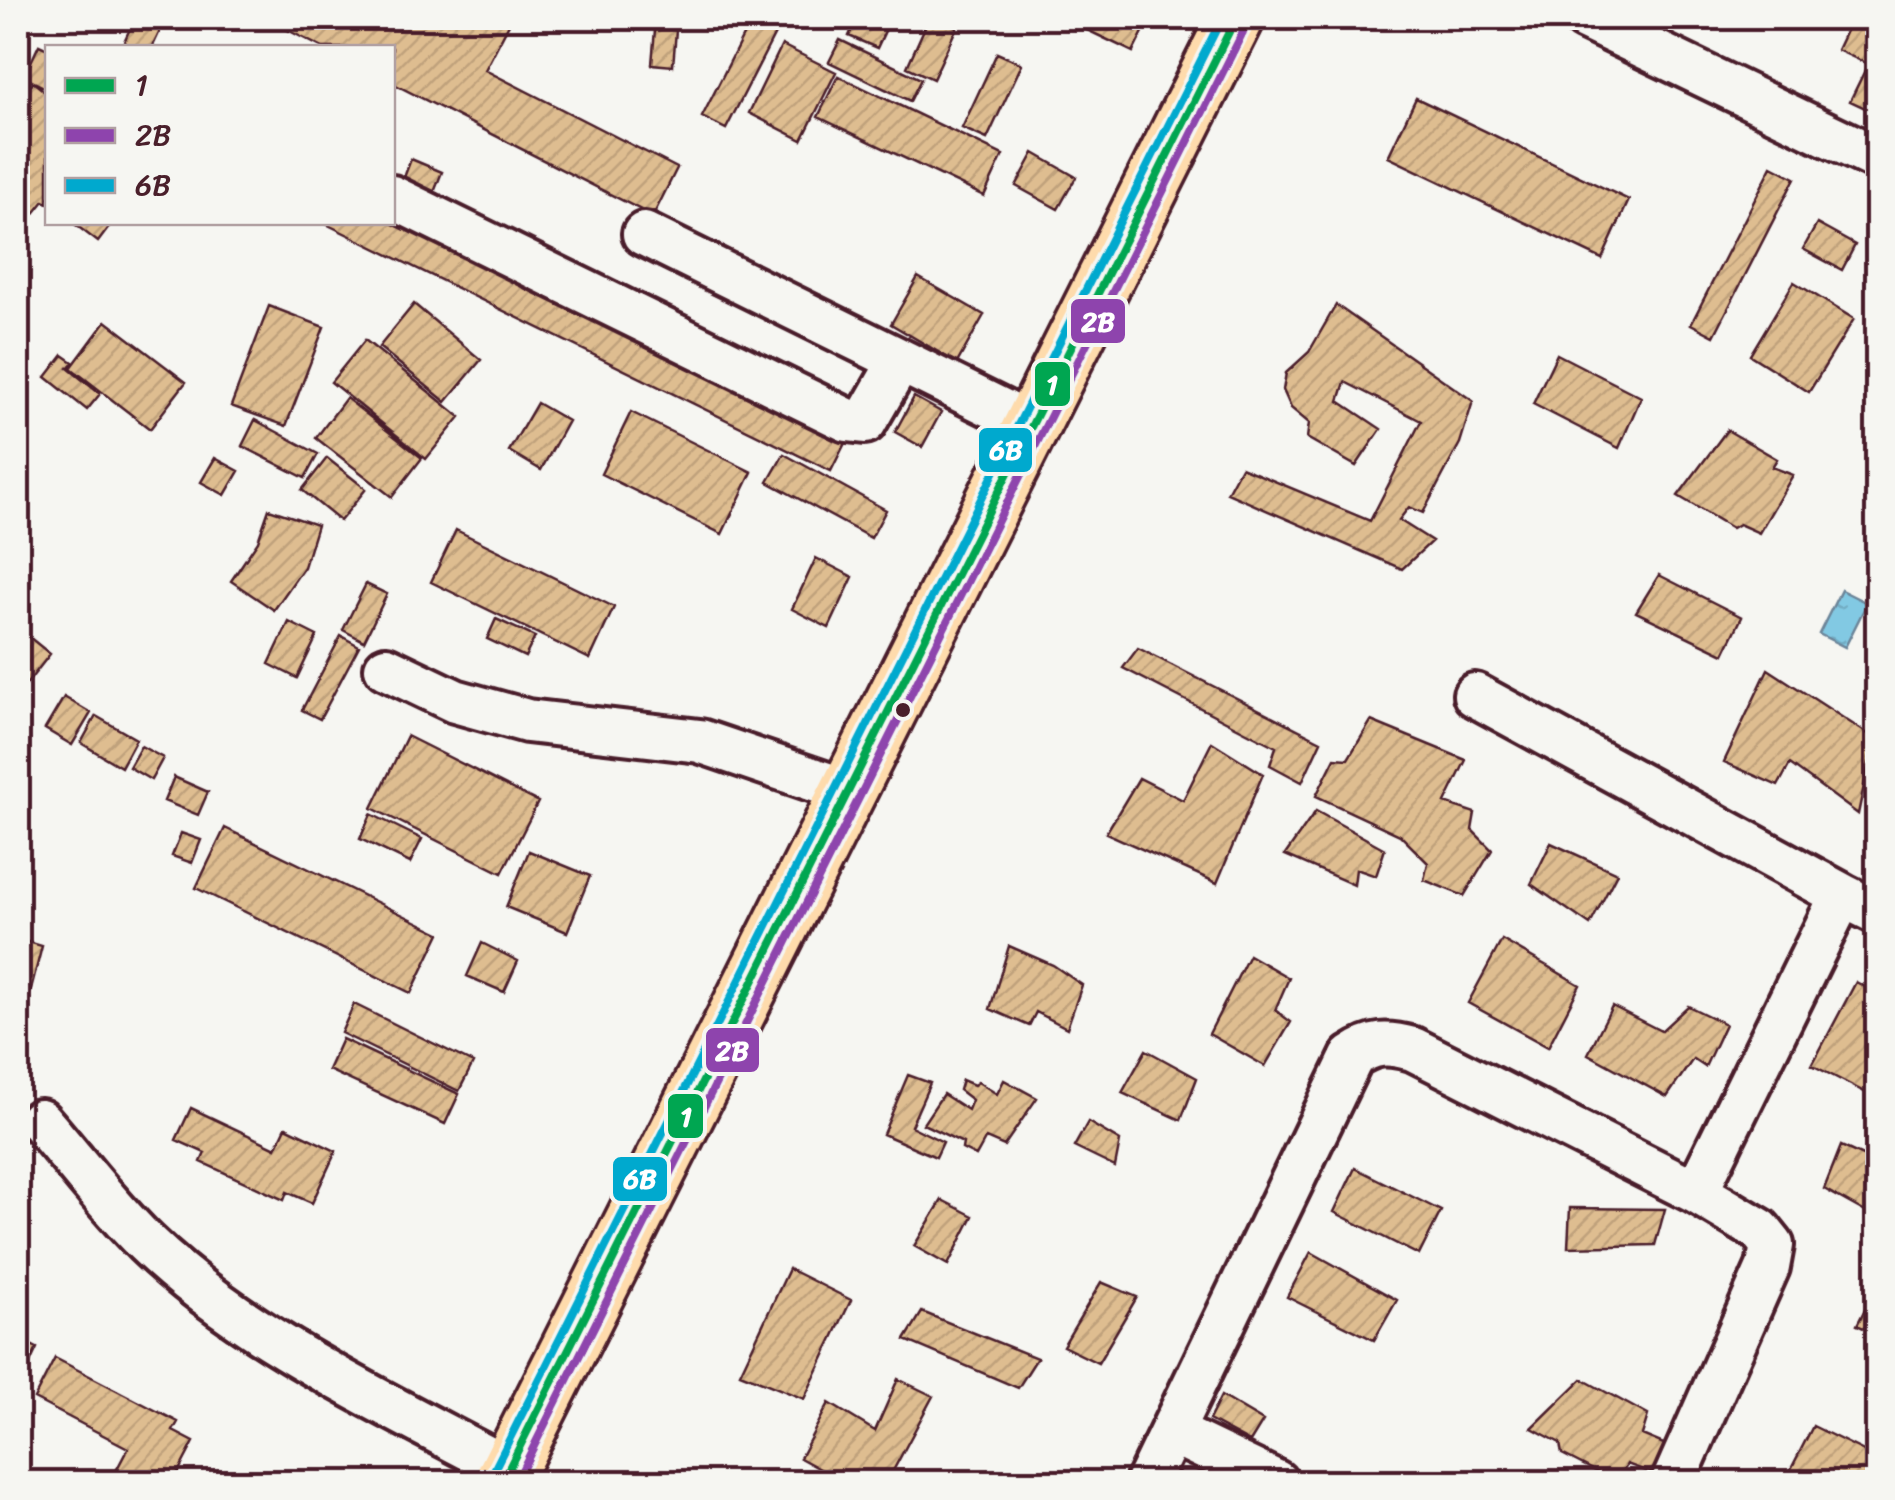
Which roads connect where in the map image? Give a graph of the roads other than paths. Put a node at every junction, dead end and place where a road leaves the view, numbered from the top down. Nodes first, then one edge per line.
1 (1236, 18) edge
2 (1584, 18) edge
3 (1878, 159) edge
4 (395, 198) edge
5 (644, 234) dead end
6 (900, 361) junction
7 (1032, 426) junction
8 (386, 668) dead end
9 (1475, 695) dead end
10 (850, 792) junction
11 (1860, 904) edge
12 (40, 1121) dead end
13 (1696, 1192) junction
14 (1174, 1433) junction
15 (504, 1476) edge
16 (1146, 1482) edge
17 (1276, 1482) edge
18 (1673, 1482) edge

1 - 7 main road
2 - 3 street
4 - 6 street
5 - 6 street
6 - 7 street
7 - 10 main road
8 - 10 street
9 - 11 street
10 - 15 main road
11 - 13 street
12 - 15 street
13 - 14 street
13 - 18 street
14 - 16 street
14 - 17 street

